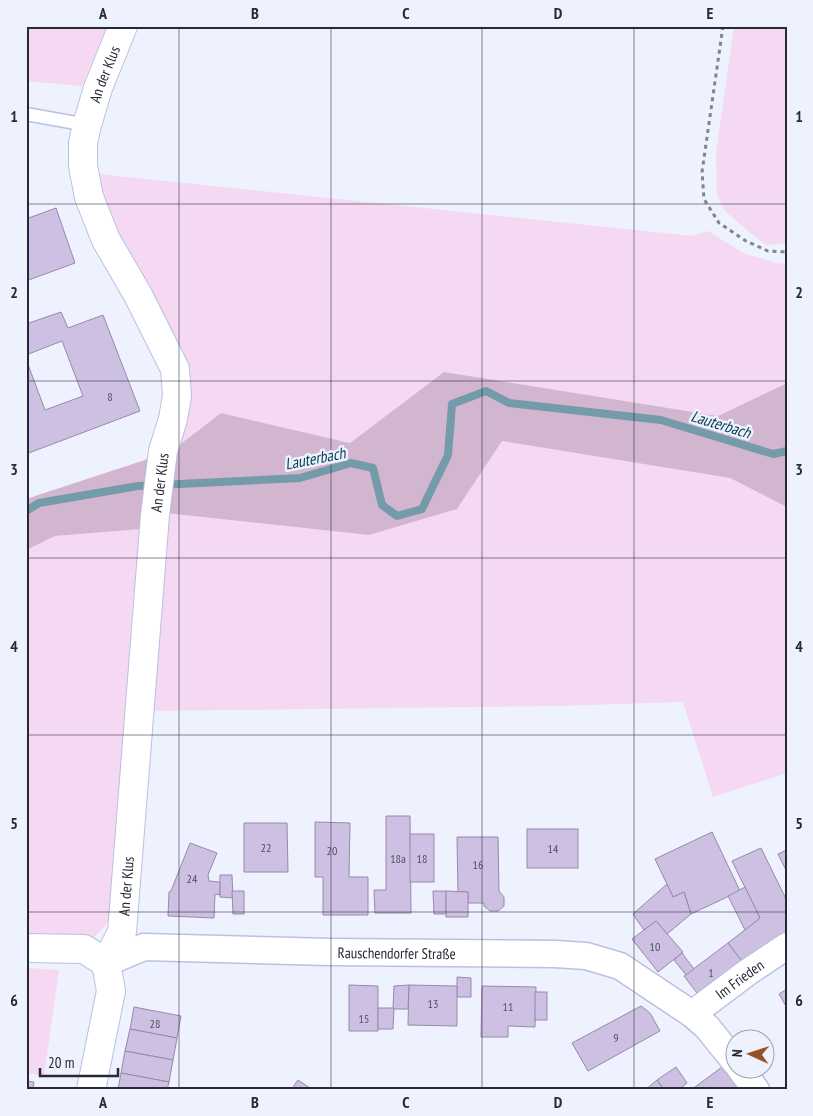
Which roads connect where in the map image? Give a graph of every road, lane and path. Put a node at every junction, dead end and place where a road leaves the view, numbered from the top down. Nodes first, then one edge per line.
1 (124, 26) edge
2 (724, 26) edge
3 (26, 114) edge
4 (86, 125) junction
5 (787, 252) edge
6 (787, 946) edge
7 (26, 948) edge
8 (106, 963) junction
9 (692, 1014) junction
10 (726, 1051) edge
11 (747, 1078) edge
12 (91, 1090) edge
13 (756, 1090) edge

1 - 4 street, An der Klus
2 - 5 path
3 - 4 lane
4 - 8 street, An der Klus
6 - 9 street, Im Frieden
7 - 8 street
8 - 9 street, Rauschendorfer Straße
8 - 12 street
9 - 10 street, Rauschendorfer Straße
11 - 13 street

